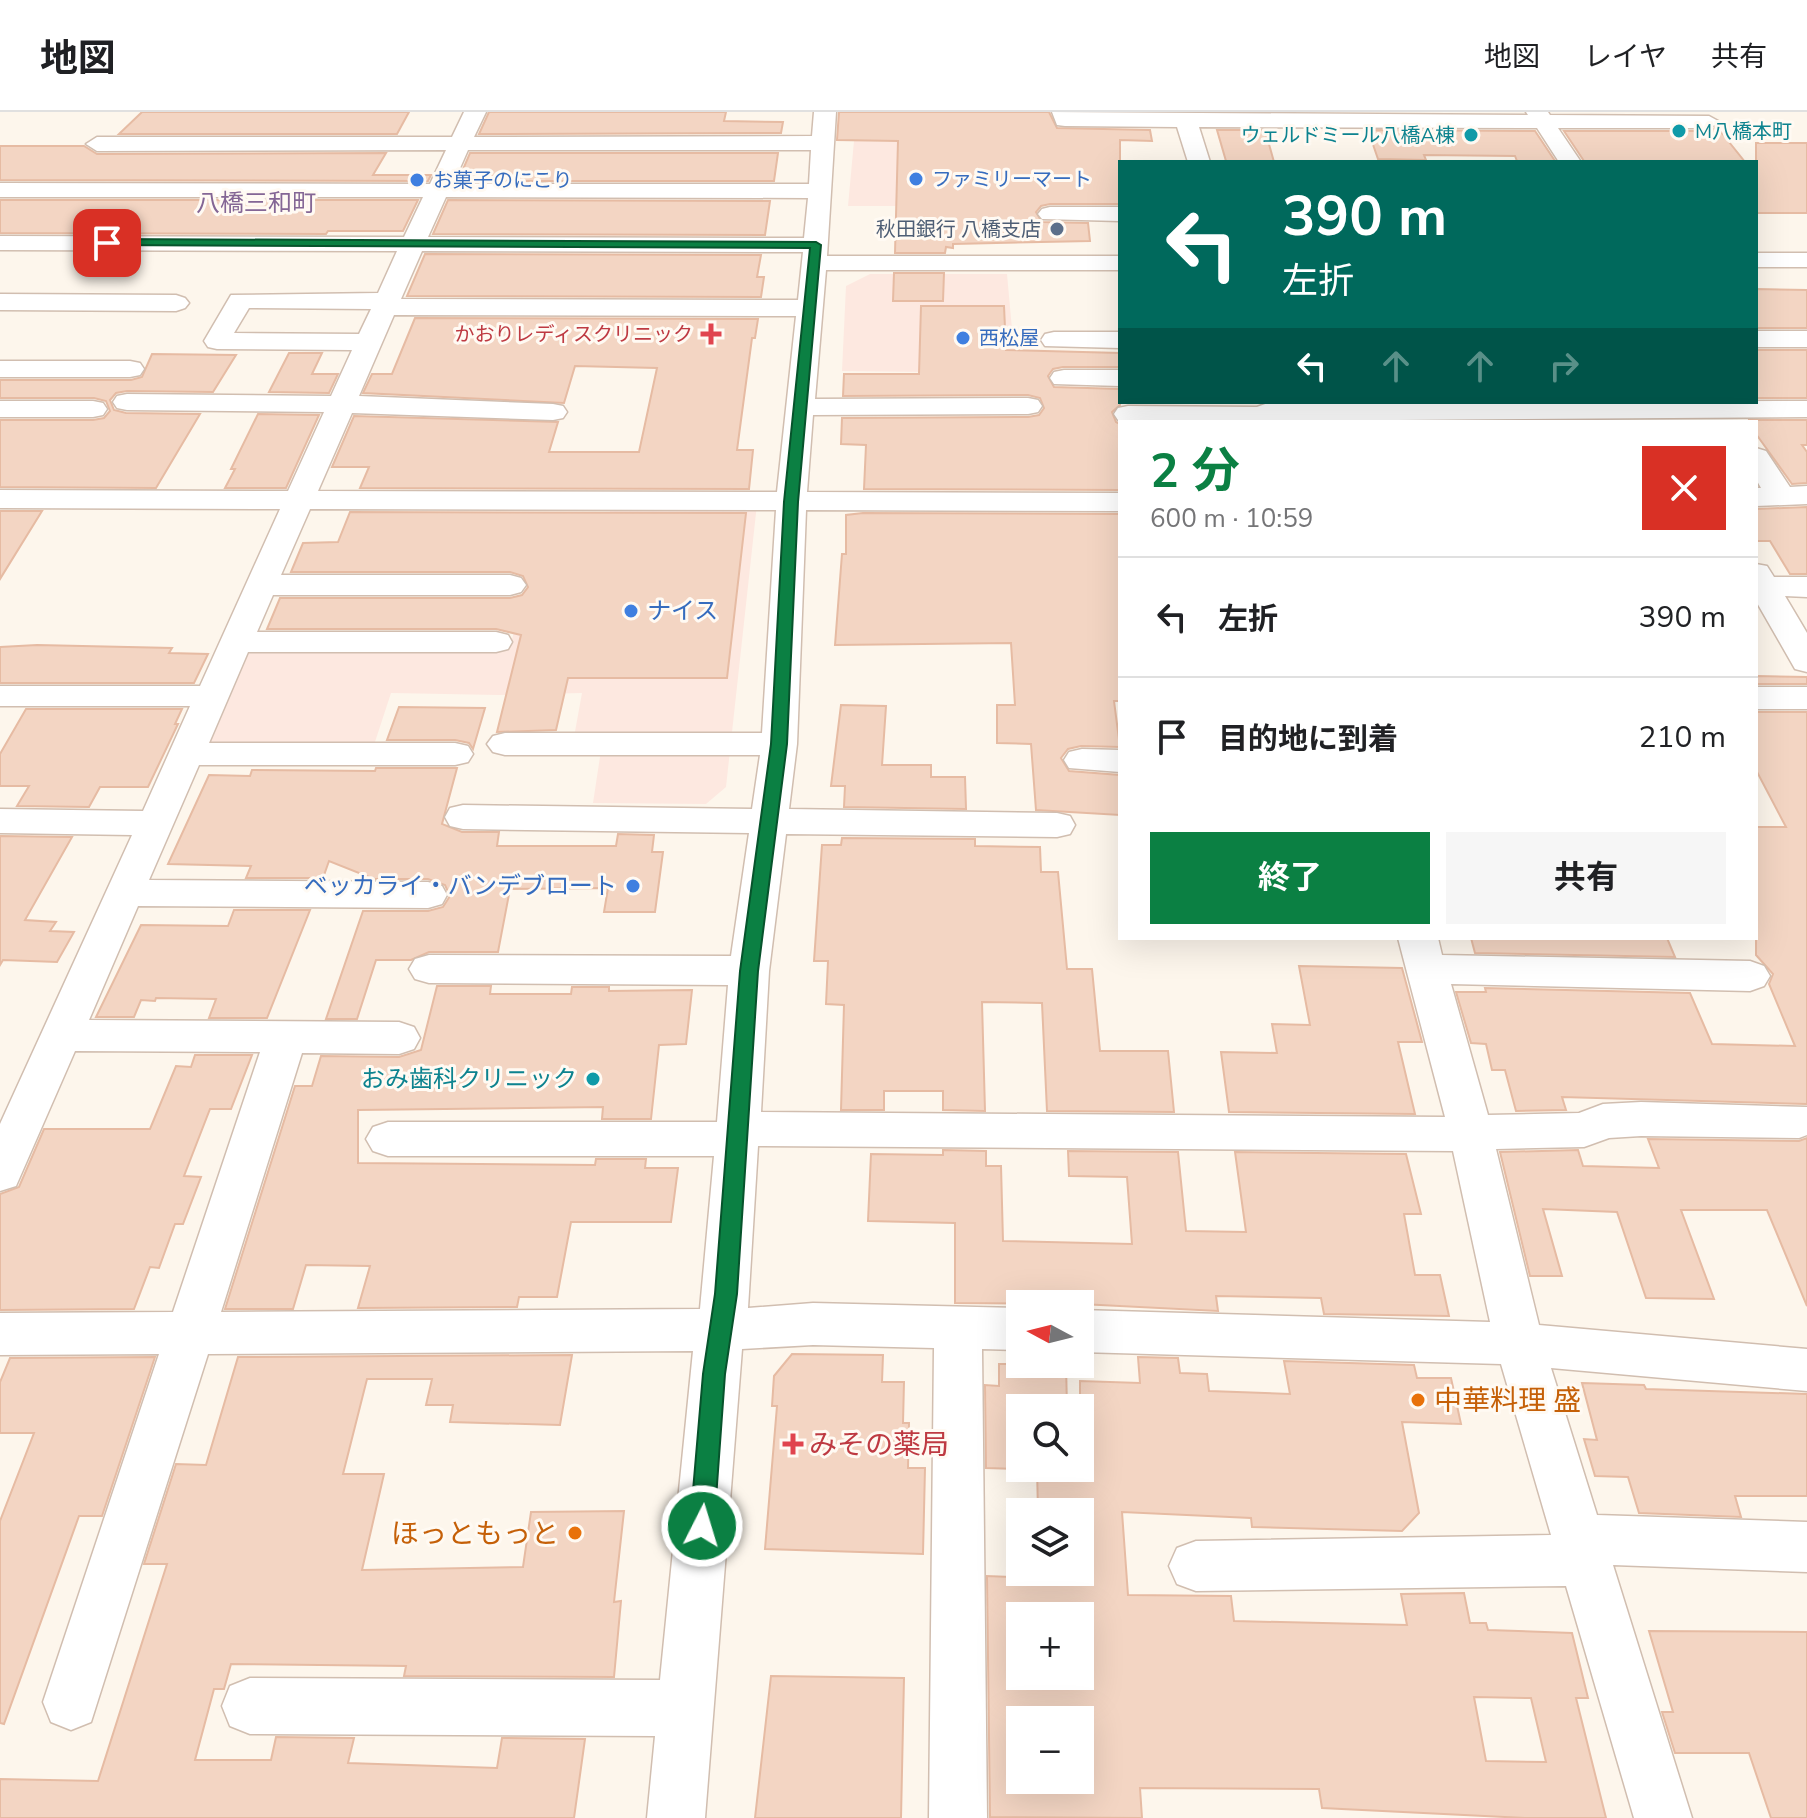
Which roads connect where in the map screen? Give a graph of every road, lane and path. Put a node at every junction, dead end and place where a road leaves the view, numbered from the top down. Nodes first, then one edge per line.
1 (1063, 112) edge
2 (479, 115) edge
3 (819, 116) edge
4 (1185, 116) edge
5 (1540, 117) edge
6 (1709, 122) dead end
7 (114, 123) dead end
8 (822, 143) junction
9 (97, 144) junction
10 (460, 144) junction
11 (1198, 160) edge
12 (1569, 160) edge
13 (61, 189) junction
14 (0, 190) edge
15 (437, 190) junction
16 (819, 191) junction
17 (1050, 214) dead end
18 (1118, 214) edge
19 (8, 242) edge
20 (413, 243) junction
21 (814, 254) junction
22 (1758, 260) edge
23 (1807, 260) edge
24 (0, 262) edge
25 (1118, 263) edge
26 (0, 302) edge
27 (176, 303) dead end
28 (387, 304) junction
29 (809, 308) junction
30 (1758, 339) edge
31 (1807, 339) edge
32 (1054, 340) dead end
33 (1118, 340) edge
34 (371, 342) junction
35 (0, 369) edge
36 (130, 369) dead end
37 (1064, 378) dead end
38 (1118, 378) edge
39 (127, 402) dead end
40 (344, 404) junction
41 (1028, 406) dead end
42 (801, 407) junction
43 (0, 409) edge
44 (93, 409) dead end
45 (1807, 409) edge
46 (553, 412) dead end
47 (1726, 412) edge
48 (1268, 413) edge
49 (1128, 414) dead end
50 (1758, 460) edge
51 (1781, 496) edge
52 (301, 498) junction
53 (0, 499) edge
54 (791, 502) junction
55 (1118, 502) edge
56 (262, 585) junction
57 (510, 585) dead end
58 (1807, 587) edge
59 (1762, 590) edge
60 (236, 642) junction
61 (496, 642) dead end
62 (1807, 662) edge
63 (0, 696) edge
64 (212, 696) junction
65 (1758, 698) edge
66 (1807, 698) edge
67 (505, 744) dead end
68 (779, 744) junction
69 (186, 754) junction
70 (455, 754) dead end
71 (1082, 760) dead end
72 (1118, 761) edge
73 (463, 817) dead end
74 (768, 820) junction
75 (0, 821) edge
76 (156, 823) junction
77 (1057, 825) dead end
78 (124, 893) junction
79 (428, 895) dead end
80 (1423, 954) edge
81 (429, 969) dead end
82 (749, 971) junction
83 (1750, 976) dead end
84 (62, 1035) junction
85 (286, 1036) junction
86 (399, 1038) dead end
87 (1799, 1121) dead end
88 (738, 1134) junction
89 (1471, 1134) junction
90 (388, 1139) dead end
91 (0, 1173) edge
92 (958, 1328) junction
93 (1006, 1329) edge
94 (721, 1330) junction
95 (1094, 1331) edge
96 (0, 1334) edge
97 (190, 1334) junction
98 (1519, 1344) junction
99 (1807, 1370) edge
100 (1807, 1547) edge
101 (1580, 1549) junction
102 (1196, 1566) dead end
103 (71, 1702) dead end
104 (250, 1706) dead end
105 (687, 1708) junction
106 (676, 1818) edge
107 (958, 1818) edge
108 (1663, 1818) edge

1 - 4 street
2 - 10 street
3 - 8 street
4 - 5 street
4 - 11 street
5 - 6 street
5 - 12 street
7 - 9 street
8 - 10 street
8 - 16 street
9 - 10 street
9 - 13 street
10 - 15 street
13 - 14 street
13 - 15 street
13 - 19 street
15 - 16 street
15 - 20 street
16 - 21 street
17 - 18 street
19 - 20 street
19 - 24 street
20 - 21 street
20 - 28 street
21 - 25 street
21 - 29 street
22 - 23 street
26 - 27 street
28 - 29 street
28 - 34 street
28 - 34 street
29 - 42 street
30 - 31 street
32 - 33 street
34 - 40 street
35 - 36 street
37 - 38 street
39 - 40 street
40 - 46 street
40 - 52 street
41 - 42 street
42 - 54 street
43 - 44 street
45 - 47 street
47 - 48 street
48 - 49 street
50 - 51 street
52 - 53 street
52 - 54 street
52 - 56 street
54 - 55 street
54 - 68 street
56 - 57 street
56 - 60 street
58 - 59 street
59 - 62 street
60 - 61 street
60 - 64 street
63 - 64 street
64 - 69 street
65 - 66 street
67 - 68 street
68 - 74 street
69 - 70 street
69 - 76 street
71 - 72 street
73 - 74 street
74 - 77 street
74 - 82 street
75 - 76 street
76 - 78 street
78 - 79 street
78 - 84 street
80 - 83 street
80 - 89 street
81 - 82 street
82 - 88 street
84 - 85 street
84 - 91 street
85 - 86 street
85 - 97 street
87 - 89 street
88 - 89 street
88 - 90 street
88 - 94 street
89 - 98 street
92 - 93 street
92 - 94 street
92 - 107 street
94 - 97 street
94 - 105 street
95 - 98 street
96 - 97 street
97 - 103 street
98 - 99 street
98 - 101 street
100 - 101 street
101 - 102 street
101 - 108 street
104 - 105 street
105 - 106 street

